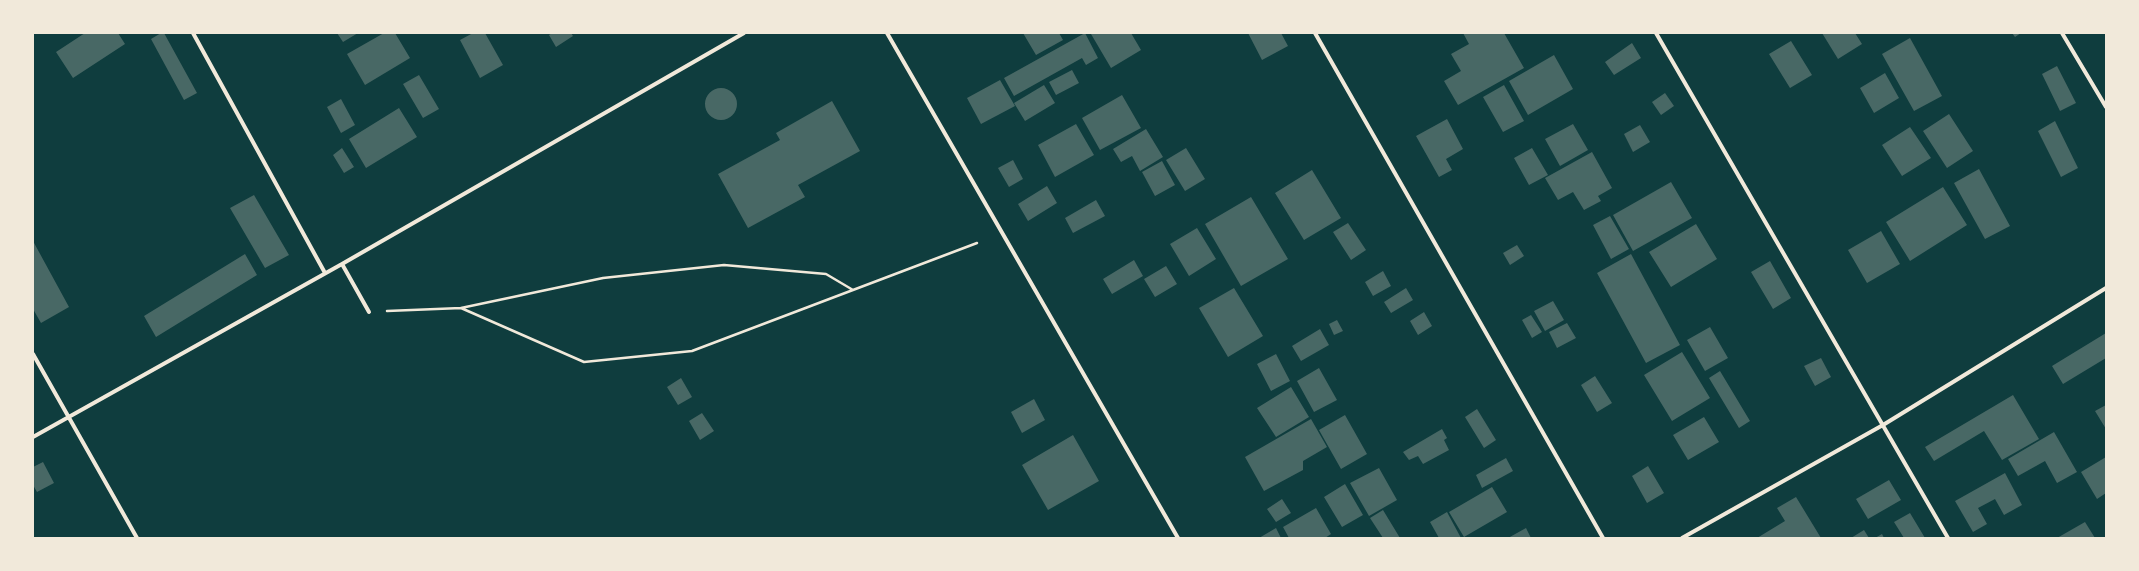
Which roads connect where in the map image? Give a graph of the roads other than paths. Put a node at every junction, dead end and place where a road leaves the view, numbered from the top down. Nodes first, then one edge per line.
1 (193, 33) edge
2 (744, 33) edge
3 (887, 33) edge
4 (1315, 33) edge
5 (1656, 33) edge
6 (2062, 33) edge
7 (2106, 107) edge
8 (342, 264) junction
9 (325, 273) junction
10 (2106, 288) edge
11 (369, 312) road end
12 (33, 354) edge
13 (69, 416) junction
14 (1883, 425) junction
15 (33, 437) edge
16 (137, 538) edge
17 (1178, 538) edge
18 (1603, 538) edge
19 (1682, 538) edge
20 (1948, 538) edge

1 - 9 street
2 - 8 street
3 - 17 street
4 - 18 street
5 - 14 street
6 - 7 street
8 - 9 street
8 - 11 street
9 - 13 street
10 - 14 street
12 - 13 street
13 - 15 street
13 - 16 street
14 - 19 street
14 - 20 street

